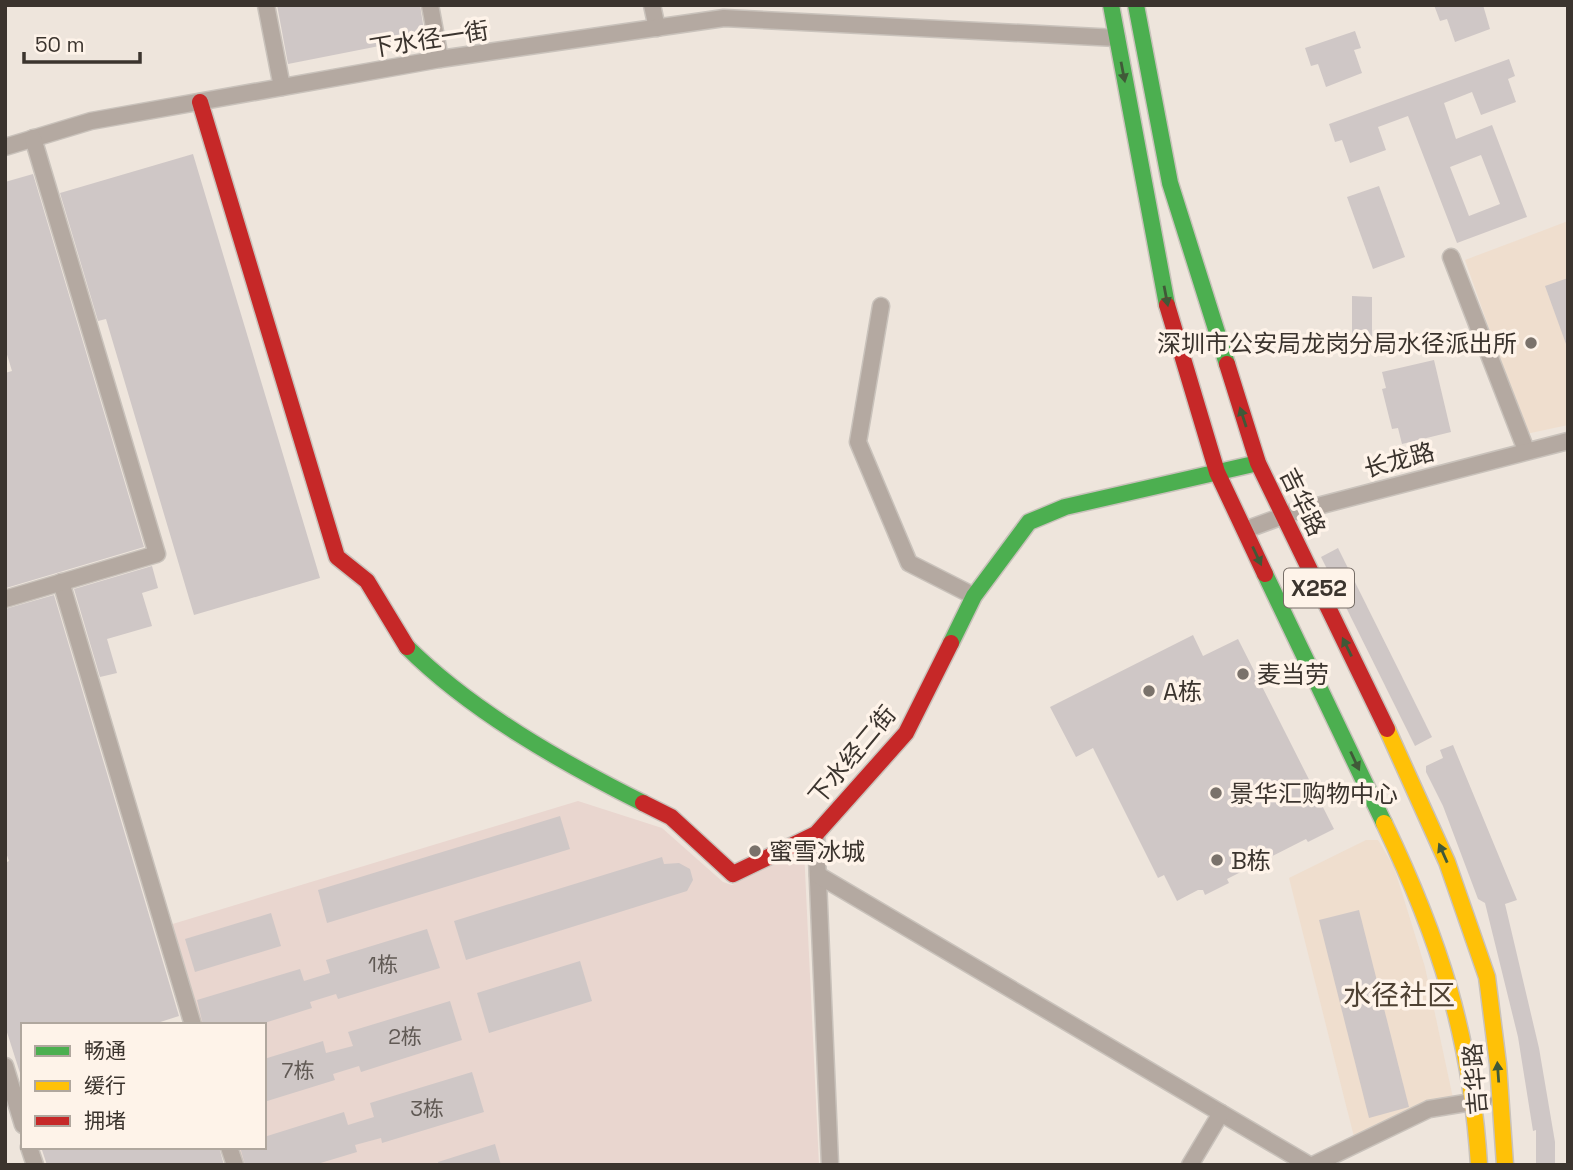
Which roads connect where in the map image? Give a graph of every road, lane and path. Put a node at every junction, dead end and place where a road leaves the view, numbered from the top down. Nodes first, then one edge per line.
1 (266, 5) edge
2 (430, 5) edge
3 (652, 5) edge
4 (1111, 5) edge
5 (1136, 5) edge
6 (657, 28) junction
7 (1117, 38) junction
8 (440, 59) junction
9 (282, 88) junction
10 (200, 102) junction
11 (33, 138) junction
12 (5, 147) edge
13 (1451, 257) dead end
14 (881, 306) dead end
15 (1568, 441) edge
16 (1526, 450) junction
17 (1258, 463) junction
18 (1217, 472) junction
19 (1283, 515) junction
20 (1245, 530) junction
21 (61, 582) junction
22 (974, 596) junction
23 (5, 598) edge
24 (816, 834) junction
25 (818, 875) junction
26 (192, 1023) edge
27 (5, 1066) edge
28 (1500, 1099) junction
29 (1475, 1101) junction
30 (1221, 1113) junction
31 (21, 1118) edge
32 (830, 1165) edge
33 (1191, 1165) edge
34 (1311, 1165) edge
35 (1479, 1165) edge
36 (1505, 1165) edge

1 - 9 street
2 - 8 street
3 - 6 street
4 - 7 main road, 吉华路 / X252
17 -> 5 main road, 吉华路 / X252
6 - 7 street, 下水径一街
6 - 8 street, 下水径一街
7 -> 18 main road, 吉华路 / X252
8 - 9 street, 下水径一街
9 - 10 street, 下水径一街
10 - 11 street, 下水径一街
10 - 24 main road, 下水经二街
11 - 12 street, 下水径一街
11 - 21 street
13 - 16 street
14 - 22 street
15 - 16 street, 长龙路
16 - 19 street, 长龙路
17 - 18 main road
17 - 19 main road, 吉华路 / X252
18 - 20 main road, 吉华路 / X252
18 - 22 main road, 下水经二街
19 - 20 street, 长龙路
28 -> 19 main road, 吉华路 / X252
20 -> 29 main road, 吉华路 / X252
21 - 23 street
21 - 26 street
22 - 24 main road, 下水经二街
24 - 25 street
25 - 30 street
25 - 32 street
27 - 31 street
28 - 29 street
28 - 36 main road, 吉华路 / X252
29 - 34 street
29 - 35 main road, 吉华路 / X252
30 - 33 street
30 - 34 street

